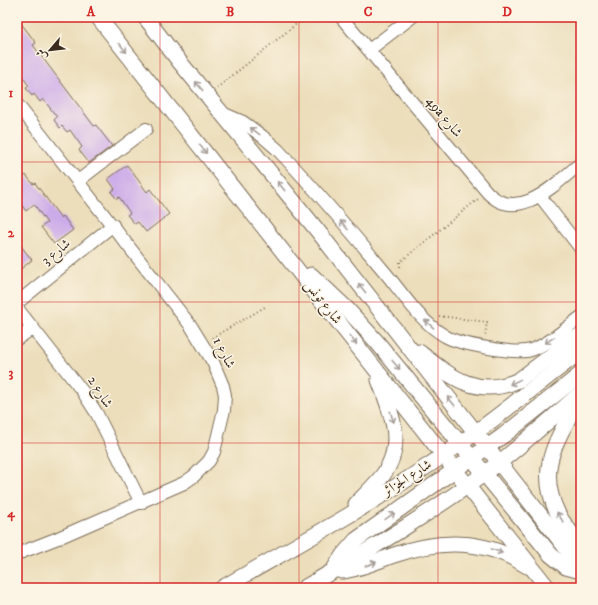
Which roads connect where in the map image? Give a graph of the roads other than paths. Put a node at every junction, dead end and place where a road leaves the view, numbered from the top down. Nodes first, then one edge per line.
1 (98, 17) edge
2 (145, 17) edge
3 (341, 17) edge
4 (412, 17) edge
5 (369, 50) junction
6 (17, 104) edge
7 (221, 113) junction
8 (146, 129) dead end
9 (581, 163) edge
10 (78, 181) junction
11 (540, 196) junction
12 (113, 225) junction
13 (581, 249) edge
14 (289, 259) junction
15 (17, 303) edge
16 (17, 308) edge
17 (581, 317) edge
18 (32, 328) junction
19 (581, 335) edge
20 (17, 339) edge
21 (401, 339) junction
22 (581, 351) edge
23 (374, 367) junction
24 (581, 374) edge
25 (581, 394) edge
26 (475, 432) junction
27 (460, 443) junction
28 (488, 447) junction
29 (443, 455) junction
30 (473, 458) junction
31 (499, 462) junction
32 (455, 470) junction
33 (485, 473) junction
34 (467, 485) junction
35 (141, 502) junction
36 (344, 517) junction
37 (581, 550) edge
38 (17, 554) edge
39 (581, 567) edge
40 (534, 571) junction
41 (581, 571) edge
42 (333, 572) junction
43 (222, 588) edge
44 (304, 588) edge
45 (548, 588) edge

1 -> 14 main road, شارع تونس
7 -> 2 main road
3 - 5 street, 49a شارع
4 - 5 street
5 - 11 street, 49a شارع
6 - 10 street, شارع 1
17 -> 7 street
21 -> 7 main road
8 - 10 street
9 - 11 street, 49a شارع
10 - 12 street, شارع 1
11 - 13 street
12 - 15 street, شارع 3
12 - 35 street, شارع 1
14 -> 23 main road, شارع تونس
14 -> 27 main road
16 - 18 street, شارع 2
18 - 20 street
18 - 35 street, شارع 2
19 -> 21 main road
26 -> 21 main road
22 - 26 main road, شارع الجزائر
23 - 29 main road, شارع تونس
23 -> 36 main road
24 - 28 main road
25 - 31 main road
37 -> 25 main road
26 - 27 main road, شارع الجزائر
26 - 28 main road
27 - 29 main road, شارع الجزائر
27 - 30 main road
28 - 30 main road
28 - 31 main road
29 - 32 main road, شارع تونس
29 - 36 main road, شارع الجزائر
30 - 32 main road
30 - 33 main road
31 - 33 main road
31 - 39 main road
32 - 34 main road, شارع تونس
42 -> 32 main road
33 - 34 main road
33 - 41 main road
34 - 40 main road, شارع تونس
34 - 42 main road
35 - 38 street, شارع 1
36 - 43 main road, شارع الجزائر
42 -> 40 main road
40 - 45 main road, شارع تونس
42 - 44 main road

